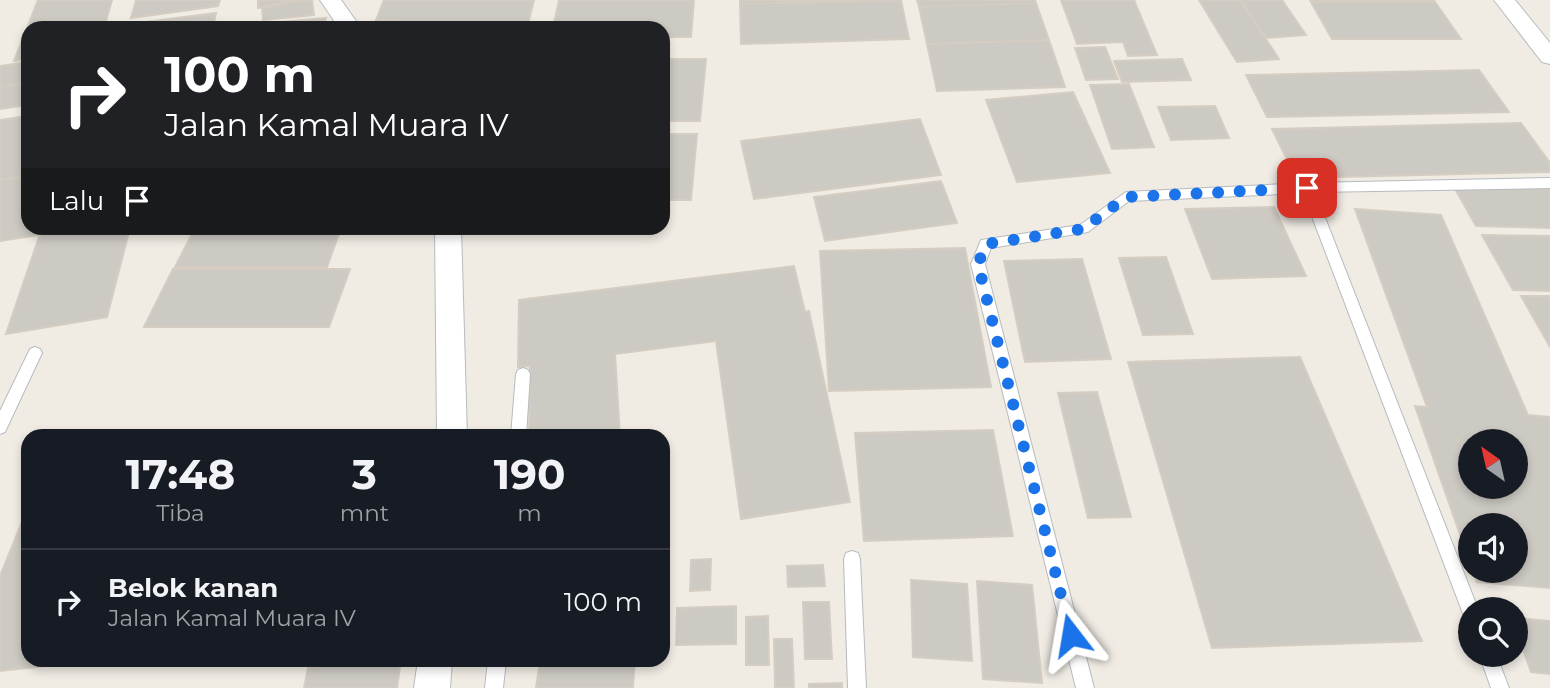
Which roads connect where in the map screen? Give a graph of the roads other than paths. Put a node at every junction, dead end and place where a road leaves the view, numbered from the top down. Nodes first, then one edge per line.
1 (330, 0) edge
2 (1504, 0) edge
3 (345, 21) edge
4 (1550, 57) edge
5 (1550, 183) edge
6 (1307, 188) junction
7 (448, 235) edge
8 (35, 353) dead end
9 (523, 374) dead end
10 (0, 427) edge
11 (453, 429) edge
12 (519, 429) edge
13 (852, 559) dead end
14 (1465, 597) edge
15 (434, 667) edge
16 (496, 667) edge
17 (1492, 667) edge
18 (432, 688) edge
19 (494, 688) edge
20 (857, 688) edge
21 (1085, 688) edge
22 (1500, 688) edge

1 - 3 street
2 - 4 street
5 - 6 lane
6 - 14 lane
6 - 21 lane
7 - 11 street
8 - 10 lane
9 - 12 lane
13 - 20 lane
15 - 18 street
16 - 19 lane
17 - 22 lane

